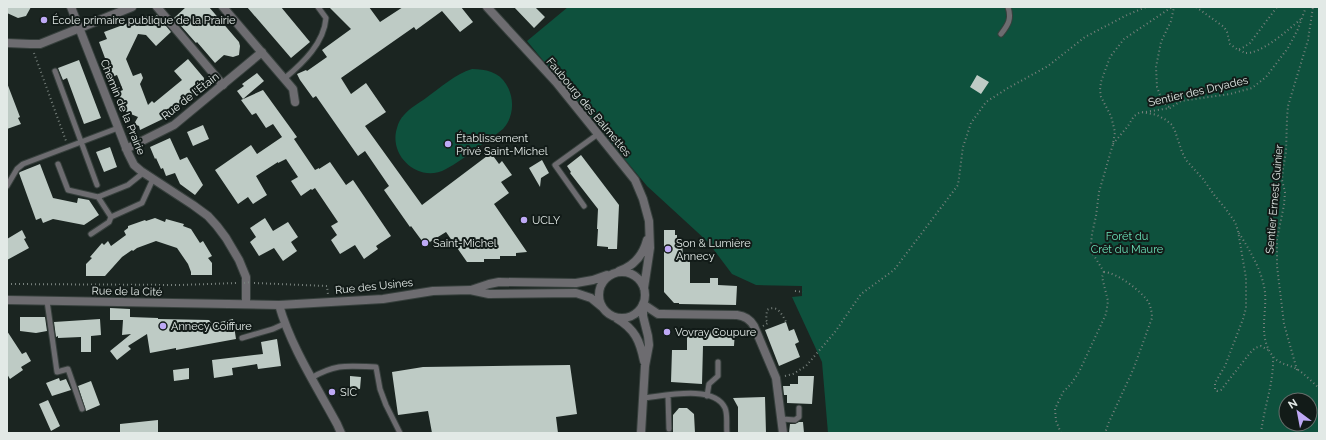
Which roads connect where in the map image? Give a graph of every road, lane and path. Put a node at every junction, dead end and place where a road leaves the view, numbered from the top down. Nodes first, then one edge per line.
1 (71, 7) edge
2 (132, 7) edge
3 (157, 7) edge
4 (223, 7) edge
5 (318, 7) edge
6 (487, 7) edge
7 (1008, 7) edge
8 (1146, 7) edge
9 (1173, 7) edge
10 (1196, 7) edge
11 (1277, 7) edge
12 (1306, 7) edge
13 (1313, 7) edge
14 (1302, 18) junction
15 (79, 28) junction
16 (1001, 34) dead end
17 (7, 43) edge
18 (30, 44) junction
19 (1238, 50) junction
20 (262, 52) junction
21 (55, 71) dead end
22 (284, 78) junction
23 (223, 85) junction
24 (295, 102) dead end
25 (1170, 108) junction
26 (1142, 112) junction
27 (118, 128) junction
28 (598, 134) junction
29 (81, 141) junction
30 (1113, 144) junction
31 (68, 146) junction
32 (126, 149) junction
33 (58, 164) dead end
34 (143, 173) junction
35 (153, 179) junction
36 (97, 185) dead end
37 (7, 186) edge
38 (98, 197) junction
39 (584, 206) dead end
40 (111, 217) junction
41 (1238, 231) junction
42 (91, 234) dead end
43 (648, 235) junction
44 (614, 272) junction
45 (1104, 272) junction
46 (7, 284) edge
47 (327, 286) dead end
48 (644, 288) junction
49 (470, 290) junction
50 (795, 291) dead end
51 (803, 292) dead end
52 (7, 300) edge
53 (47, 301) junction
54 (246, 304) junction
55 (279, 304) junction
56 (643, 304) junction
57 (602, 307) junction
58 (613, 316) junction
59 (786, 322) dead end
60 (768, 323) dead end
61 (284, 324) junction
62 (242, 338) dead end
63 (1268, 350) junction
64 (1273, 357) junction
65 (718, 362) dead end
66 (645, 366) junction
67 (1297, 370) junction
68 (311, 378) junction
69 (776, 378) junction
70 (1319, 388) edge
71 (668, 395) junction
72 (707, 396) junction
73 (643, 398) junction
74 (82, 408) dead end
75 (799, 408) dead end
76 (782, 419) junction
77 (669, 429) dead end
78 (341, 433) edge
79 (400, 433) edge
80 (641, 433) edge
81 (726, 433) edge
82 (783, 433) edge
83 (1061, 433) edge
84 (1106, 433) edge
85 (1261, 433) edge

1 - 15 street, Chemin de la Prairie
2 - 15 street
3 - 23 street
4 - 20 street
5 - 22 lane
6 - 28 street, Faubourg des Balmettes
7 - 16 lane
8 - 69 path
9 - 25 path
9 - 30 path
10 - 19 path
11 - 19 path
12 - 14 path, Sentier des Dryades
13 - 67 path, Sentier Ernest Guinier
14 - 19 path
14 - 25 path, Sentier des Dryades
15 - 18 street
15 - 27 street, Chemin de la Prairie
17 - 18 street
18 - 31 path
20 - 22 street
20 - 23 street, Rue de l'Étain
21 - 29 lane
22 - 24 street
23 - 32 street, Rue de l'Étain
25 - 26 path, Sentier des Dryades
26 - 30 path, Sentier des Dryades
26 - 41 path
27 - 29 lane
27 - 32 street, Chemin de la Prairie
28 - 39 lane
28 - 43 street, Faubourg des Balmettes
29 - 31 lane
29 - 36 lane
30 - 45 path
31 - 37 lane
32 - 34 street, Chemin de la Prairie
33 - 38 lane
34 - 35 street, Chemin de la Prairie
34 - 38 lane
35 - 40 lane
35 - 54 street, Chemin de la Prairie
38 - 40 lane
40 - 42 lane
41 - 63 path
41 - 63 path
43 - 44 street, Faubourg des Balmettes
43 - 48 street, Faubourg des Balmettes
44 - 48 street
44 - 49 street, Rue des Usines
44 - 57 street
45 - 83 path
45 - 84 path
46 - 47 path, bridge
48 - 56 street
49 - 55 street, Rue des Usines
49 - 57 street, Rue des Usines
50 - 51 path
52 - 53 street, Rue de la Cité
53 - 54 street, Rue de la Cité
53 - 74 lane
54 - 55 street
55 - 61 street
56 - 58 street
56 - 66 street
56 - 69 street
57 - 58 street
58 - 66 street
59 - 60 path
61 - 62 lane
61 - 68 street
63 - 64 path
64 - 67 path
64 - 85 path
65 - 72 lane
66 - 73 street
67 - 70 path
68 - 78 street
68 - 79 lane
69 - 76 street
71 - 72 lane
71 - 73 lane
71 - 77 lane
72 - 81 lane
73 - 80 street
75 - 76 lane
76 - 82 street

